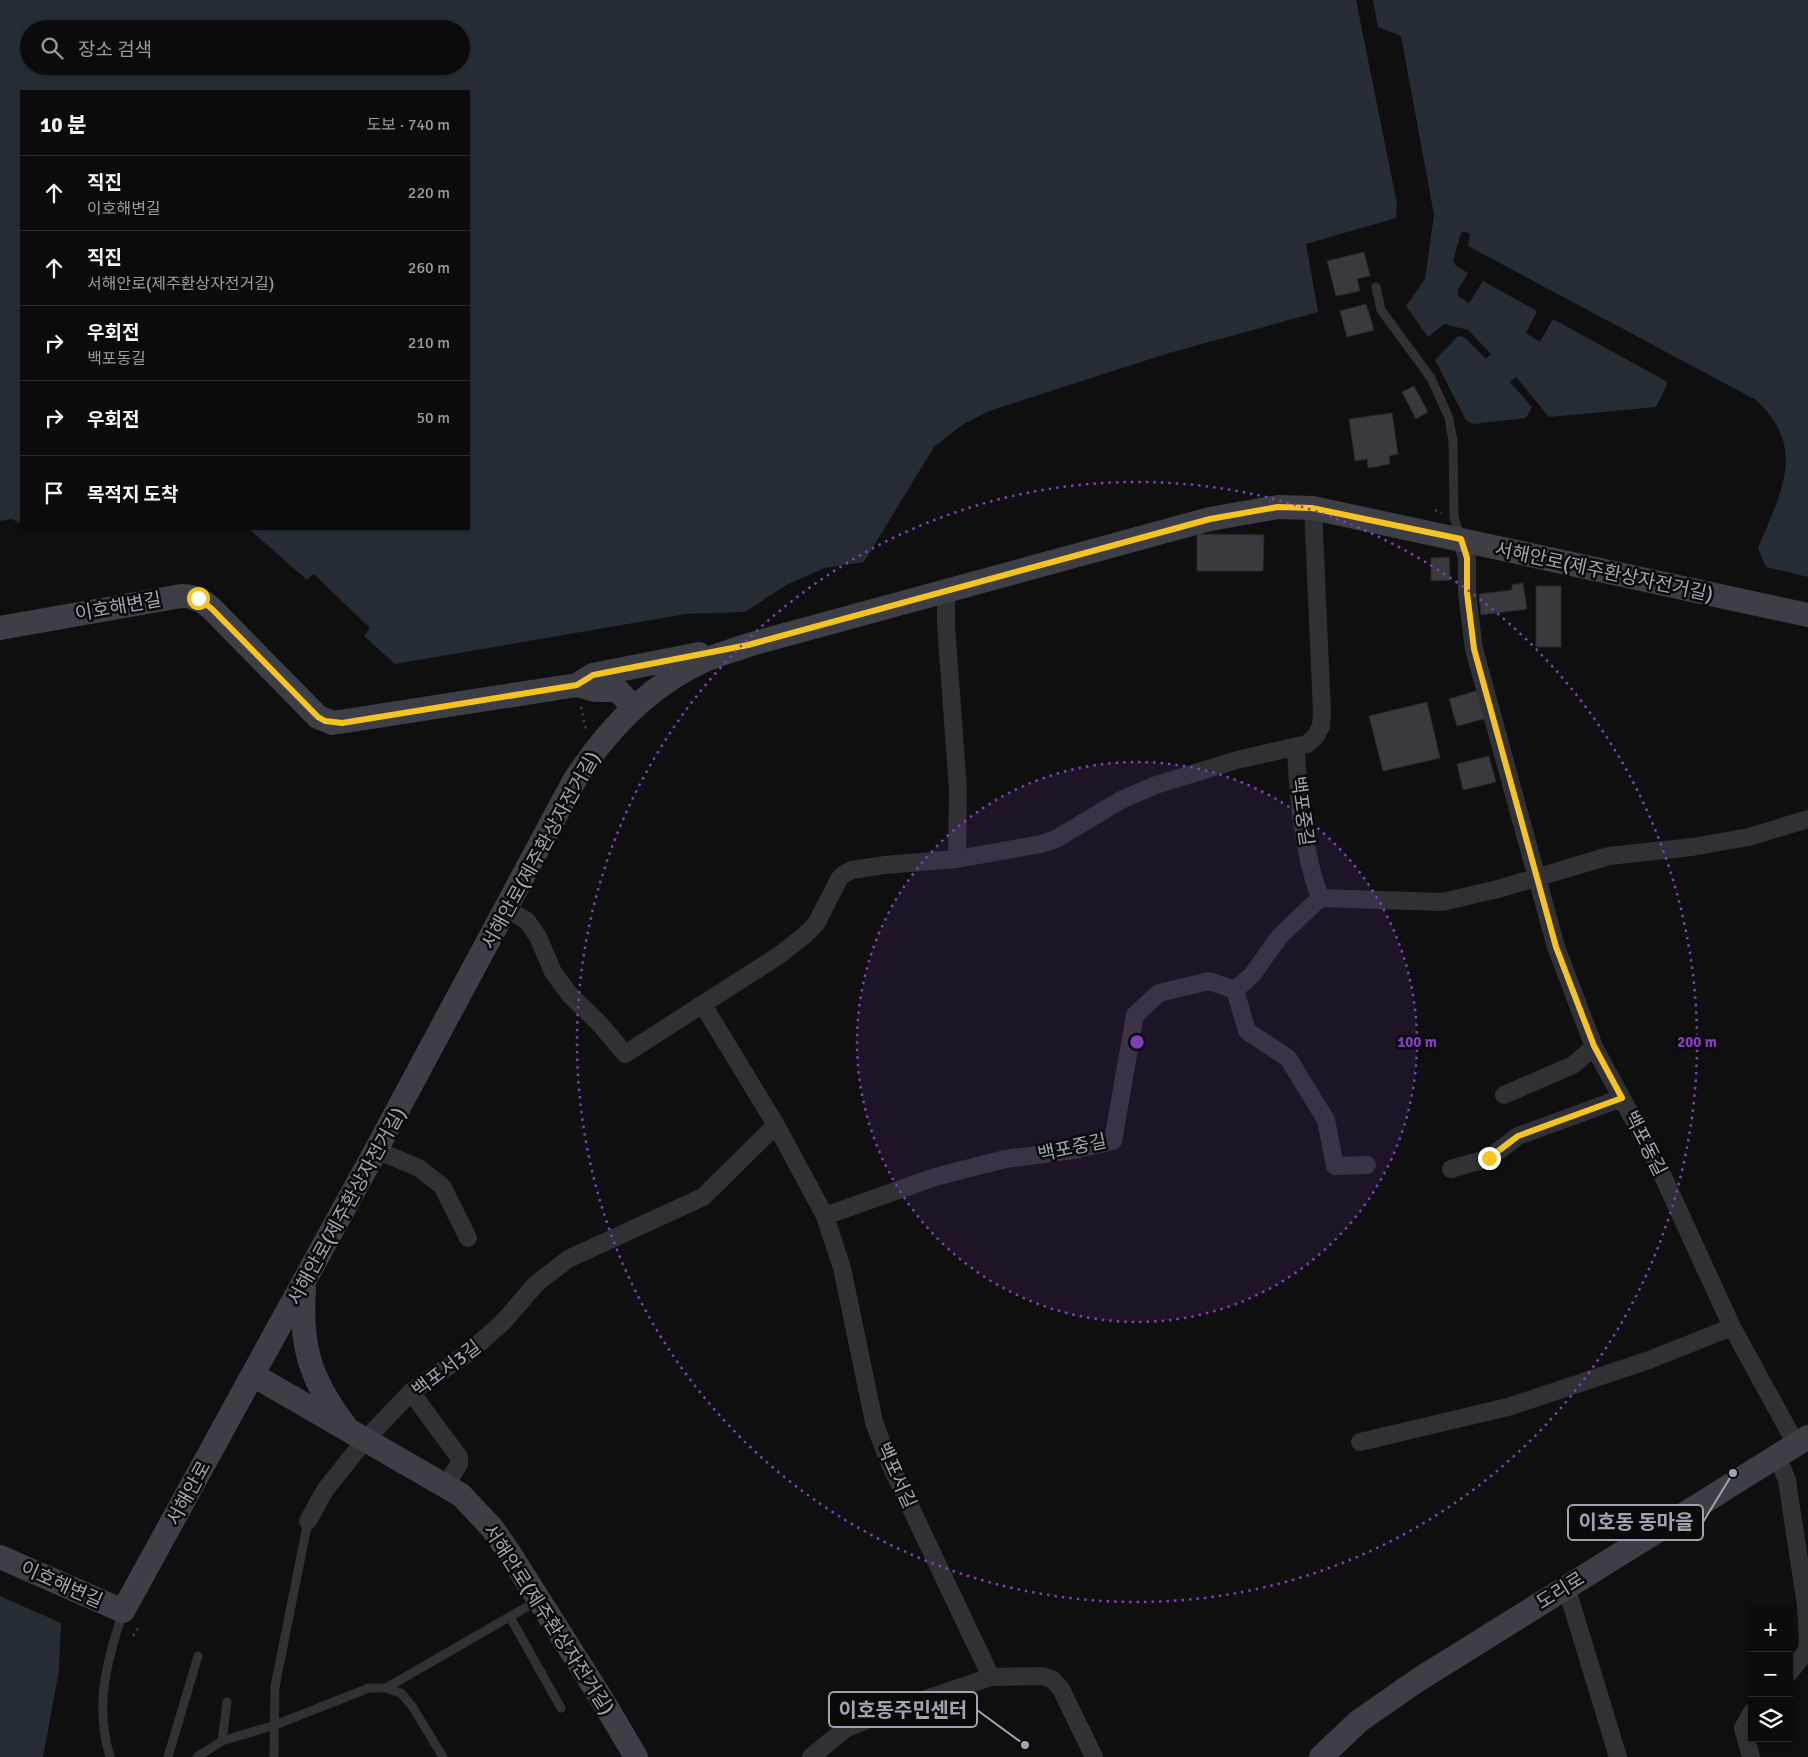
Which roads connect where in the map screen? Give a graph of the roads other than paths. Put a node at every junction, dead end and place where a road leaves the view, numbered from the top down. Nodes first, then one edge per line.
1 (1376, 287) dead end
2 (1312, 508) junction
3 (1461, 539) junction
4 (946, 592) junction
5 (1808, 615) edge
6 (0, 628) edge
7 (748, 645) junction
8 (577, 685) junction
9 (634, 707) junction
10 (1296, 748) junction
11 (1808, 820) edge
12 (957, 859) junction
13 (1538, 876) junction
14 (1320, 898) junction
15 (507, 909) junction
16 (1235, 990) junction
17 (703, 1005) junction
18 (1594, 1046) junction
19 (1504, 1095) dead end
20 (1622, 1098) junction
21 (776, 1125) junction
22 (376, 1150) junction
23 (1367, 1165) dead end
24 (1451, 1170) dead end
25 (825, 1216) junction
26 (468, 1238) dead end
27 (304, 1284) junction
28 (1732, 1327) junction
29 (253, 1375) junction
30 (411, 1392) junction
31 (357, 1436) junction
32 (1360, 1442) dead end
33 (1794, 1446) edge
34 (446, 1485) junction
35 (308, 1521) joint
36 (0, 1557) edge
37 (1566, 1586) junction
38 (540, 1600) junction
39 (123, 1611) junction
40 (510, 1617) junction
41 (198, 1656) dead end
42 (1793, 1668) edge
43 (991, 1677) junction
44 (386, 1688) junction
45 (227, 1702) dead end
46 (561, 1708) dead end
47 (1748, 1719) edge
48 (275, 1725) junction
49 (222, 1741) junction
50 (110, 1757) edge
51 (168, 1757) edge
52 (196, 1757) edge
53 (274, 1757) edge
54 (444, 1757) edge
55 (636, 1757) edge
56 (811, 1757) edge
57 (1094, 1757) edge
58 (1321, 1757) edge
59 (1618, 1757) edge
60 (1752, 1757) edge

1 - 3 lane
2 - 3 street, 서해안로(제주환상자전거길)
2 - 4 street, 서해안로(제주환상자전거길)
2 - 10 street
3 - 5 street, 서해안로(제주환상자전거길)
3 - 13 street, 백포동길
4 - 7 street, 서해안로(제주환상자전거길)
4 - 12 street
6 - 8 street, 이호해변길
7 - 8 street, 이호해변길
7 - 9 street, 서해안로(제주환상자전거길)
8 - 9 street
9 - 15 street, 서해안로(제주환상자전거길)
10 - 12 street
10 - 14 street, 백포중길
11 - 13 street
12 - 17 street
13 - 14 street
13 - 18 street, 백포동길
14 - 16 street
15 - 17 street
15 - 22 street, 서해안로(제주환상자전거길)
16 - 23 street
16 - 25 street, 백포중길
17 - 21 street, 백포서길
18 - 19 street
18 - 20 street, 백포동길
20 - 24 street
20 - 28 street, 백포동길
21 - 25 street, 백포서길
21 - 30 street, 백포서3길
22 - 26 street
22 - 27 street, 서해안로(제주환상자전거길)
25 - 43 street, 백포서길
27 - 29 street, 서해안로(제주환상자전거길)
27 - 31 street
28 - 32 street
28 - 33 street, 백포동길
29 - 31 street, 서해안로(제주환상자전거길)
29 - 39 street, 서해안로
30 - 31 street, 백포서3길
30 - 34 street
31 - 34 street, 서해안로(제주환상자전거길)
31 - 35 street, 백포서3길
33 - 37 street, 도리로
33 - 42 street, 백포동길
34 - 38 street, 서해안로(제주환상자전거길)
35 - 48 lane, 백포서3길
36 - 39 street, 이호해변길
37 - 58 street, 도리로
37 - 59 street
38 - 40 lane
38 - 55 street, 서해안로(제주환상자전거길)
39 - 50 lane
40 - 44 lane
40 - 46 lane
41 - 51 lane
43 - 56 street
43 - 57 street
44 - 48 lane
44 - 54 lane
45 - 49 lane
47 - 60 street
48 - 49 lane
48 - 53 lane, 백포서3길
49 - 52 lane

